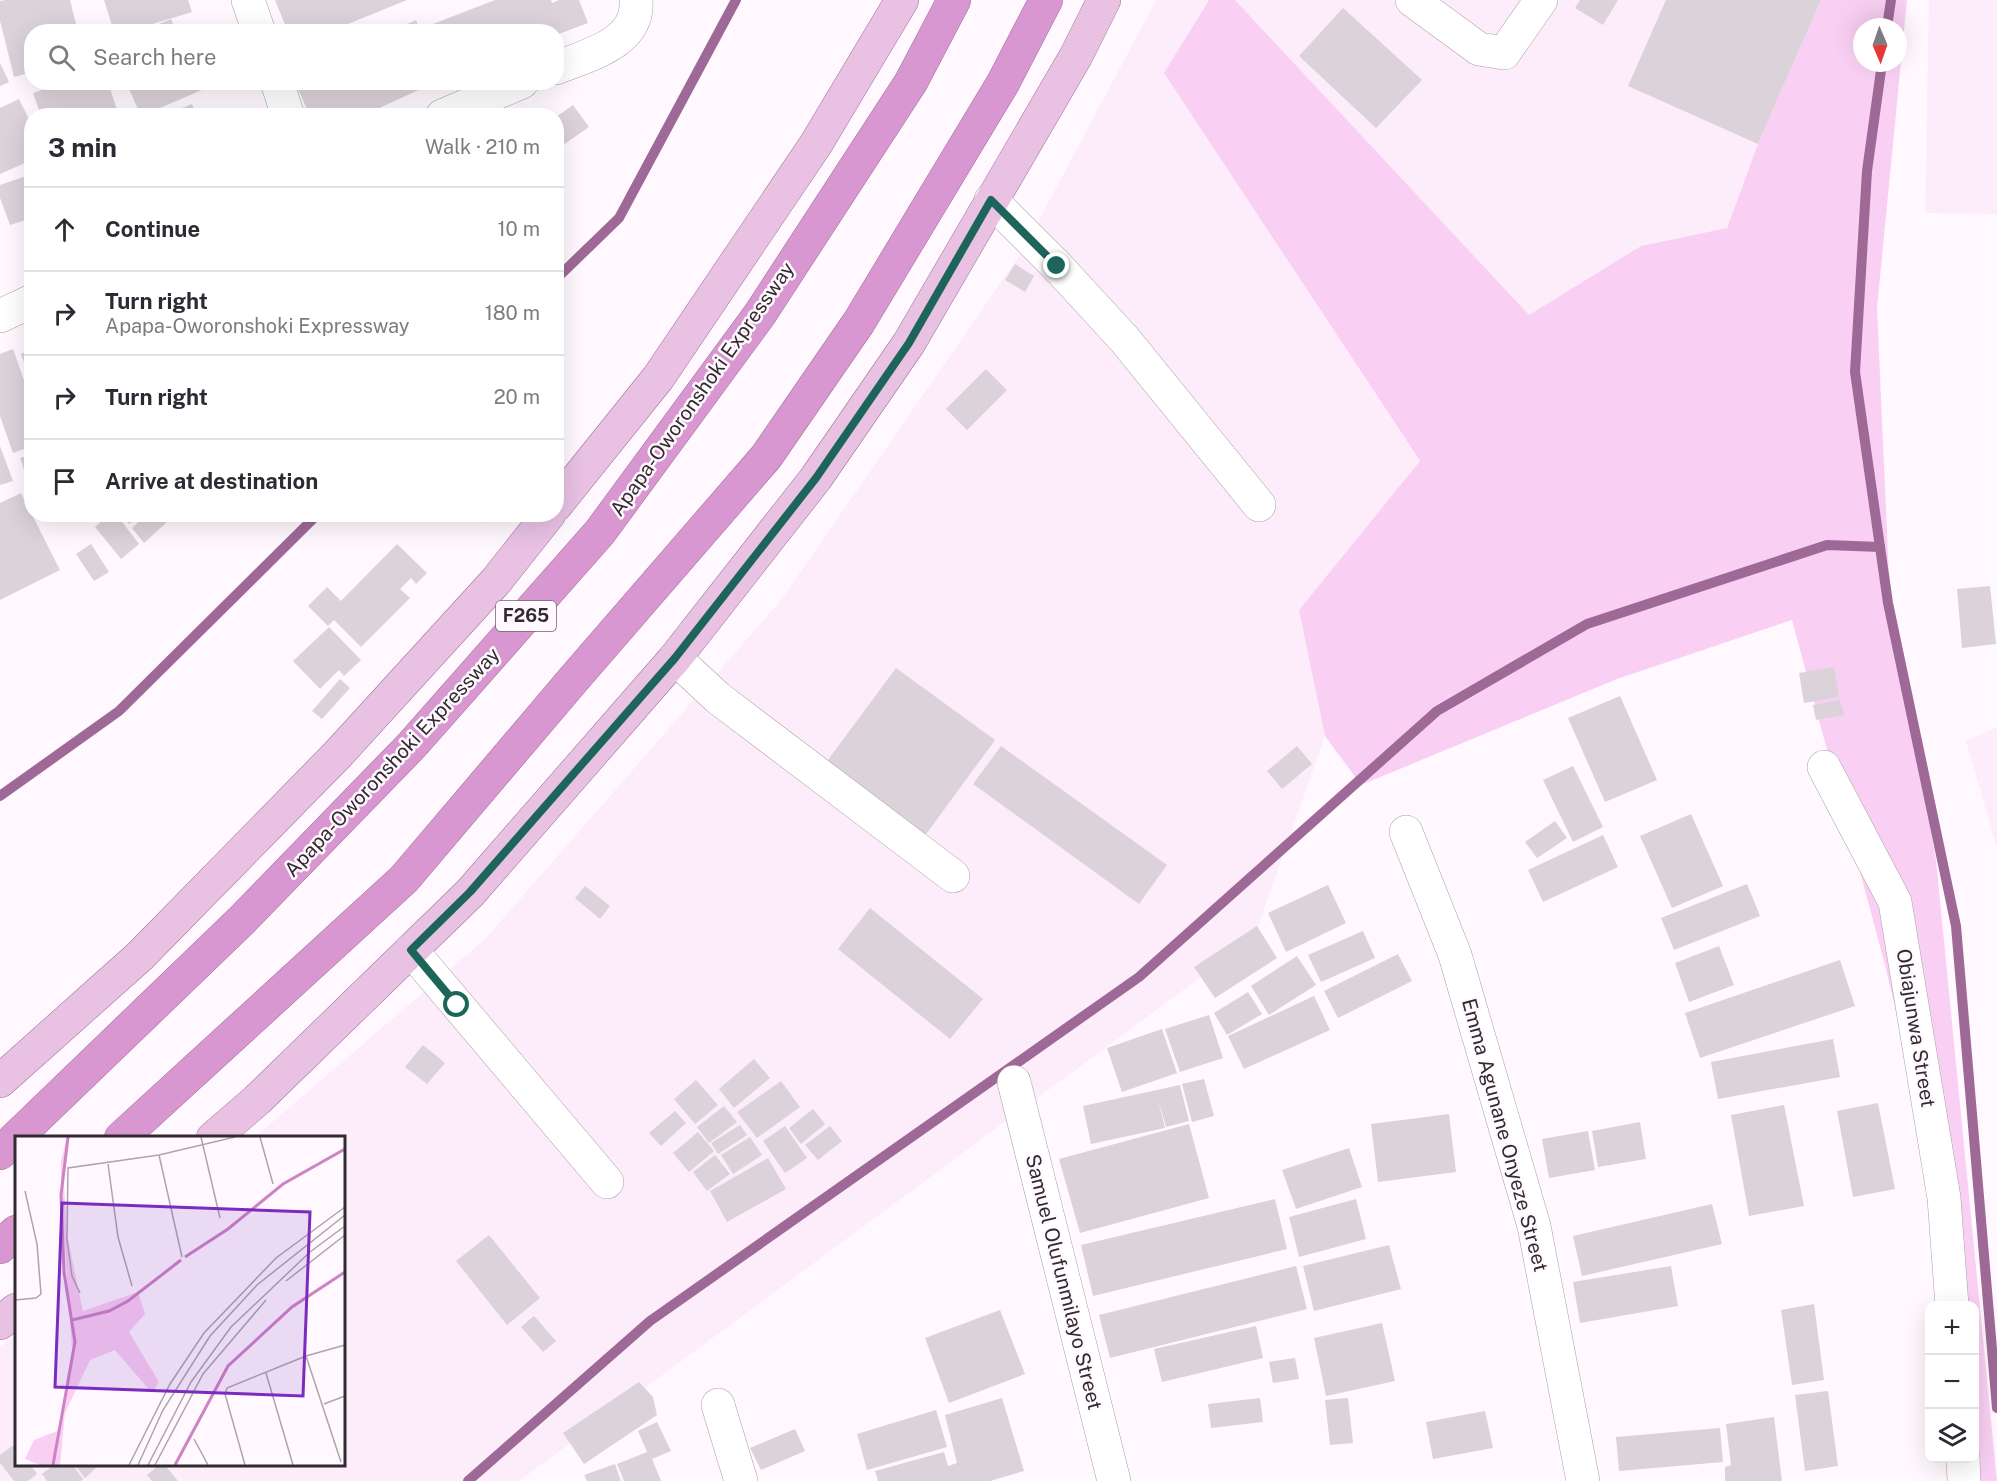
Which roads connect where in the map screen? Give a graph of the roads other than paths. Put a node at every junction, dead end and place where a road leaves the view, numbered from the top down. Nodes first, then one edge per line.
1 (248, 0) edge
2 (636, 0) edge
3 (902, 0) edge
4 (954, 0) edge
5 (1046, 0) edge
6 (1104, 0) edge
7 (1412, 0) edge
8 (1541, 0) edge
9 (256, 24) edge
10 (564, 65) edge
11 (280, 90) edge
12 (503, 90) edge
13 (285, 108) edge
14 (461, 108) edge
15 (991, 200) junction
16 (24, 305) edge
17 (0, 316) edge
18 (564, 495) edge
19 (1259, 505) dead end
20 (543, 522) edge
21 (675, 658) junction
22 (1824, 766) dead end
23 (1406, 832) dead end
24 (953, 876) dead end
25 (411, 950) junction
26 (0, 1081) edge
27 (1014, 1082) dead end
28 (18, 1136) edge
29 (122, 1136) edge
30 (214, 1136) edge
31 (15, 1139) edge
32 (0, 1153) edge
33 (607, 1182) dead end
34 (15, 1233) edge
35 (0, 1247) edge
36 (1952, 1301) edge
37 (15, 1311) edge
38 (0, 1323) edge
39 (718, 1405) dead end
40 (1963, 1463) edge
41 (741, 1481) edge
42 (1114, 1481) edge
43 (1583, 1481) edge
44 (1964, 1481) edge

1 - 9 street
2 - 10 street
3 - 18 main road
4 - 28 highway, Apapa-Oworonshoki Expressway / F265
5 - 29 highway
6 - 15 main road
7 - 8 street
11 - 13 street
12 - 14 street
15 - 19 street
15 - 21 main road
16 - 17 street
20 - 26 main road
21 - 24 street
21 - 25 main road
22 - 36 street, Obiajunwa Street
23 - 43 street, Emma Agunane Onyeze Street
25 - 30 main road
25 - 33 street
27 - 42 street, Samuel Olufunmilayo Street
31 - 32 highway, Apapa-Oworonshoki Expressway / F265
34 - 35 highway
37 - 38 main road
39 - 41 street
40 - 44 street

